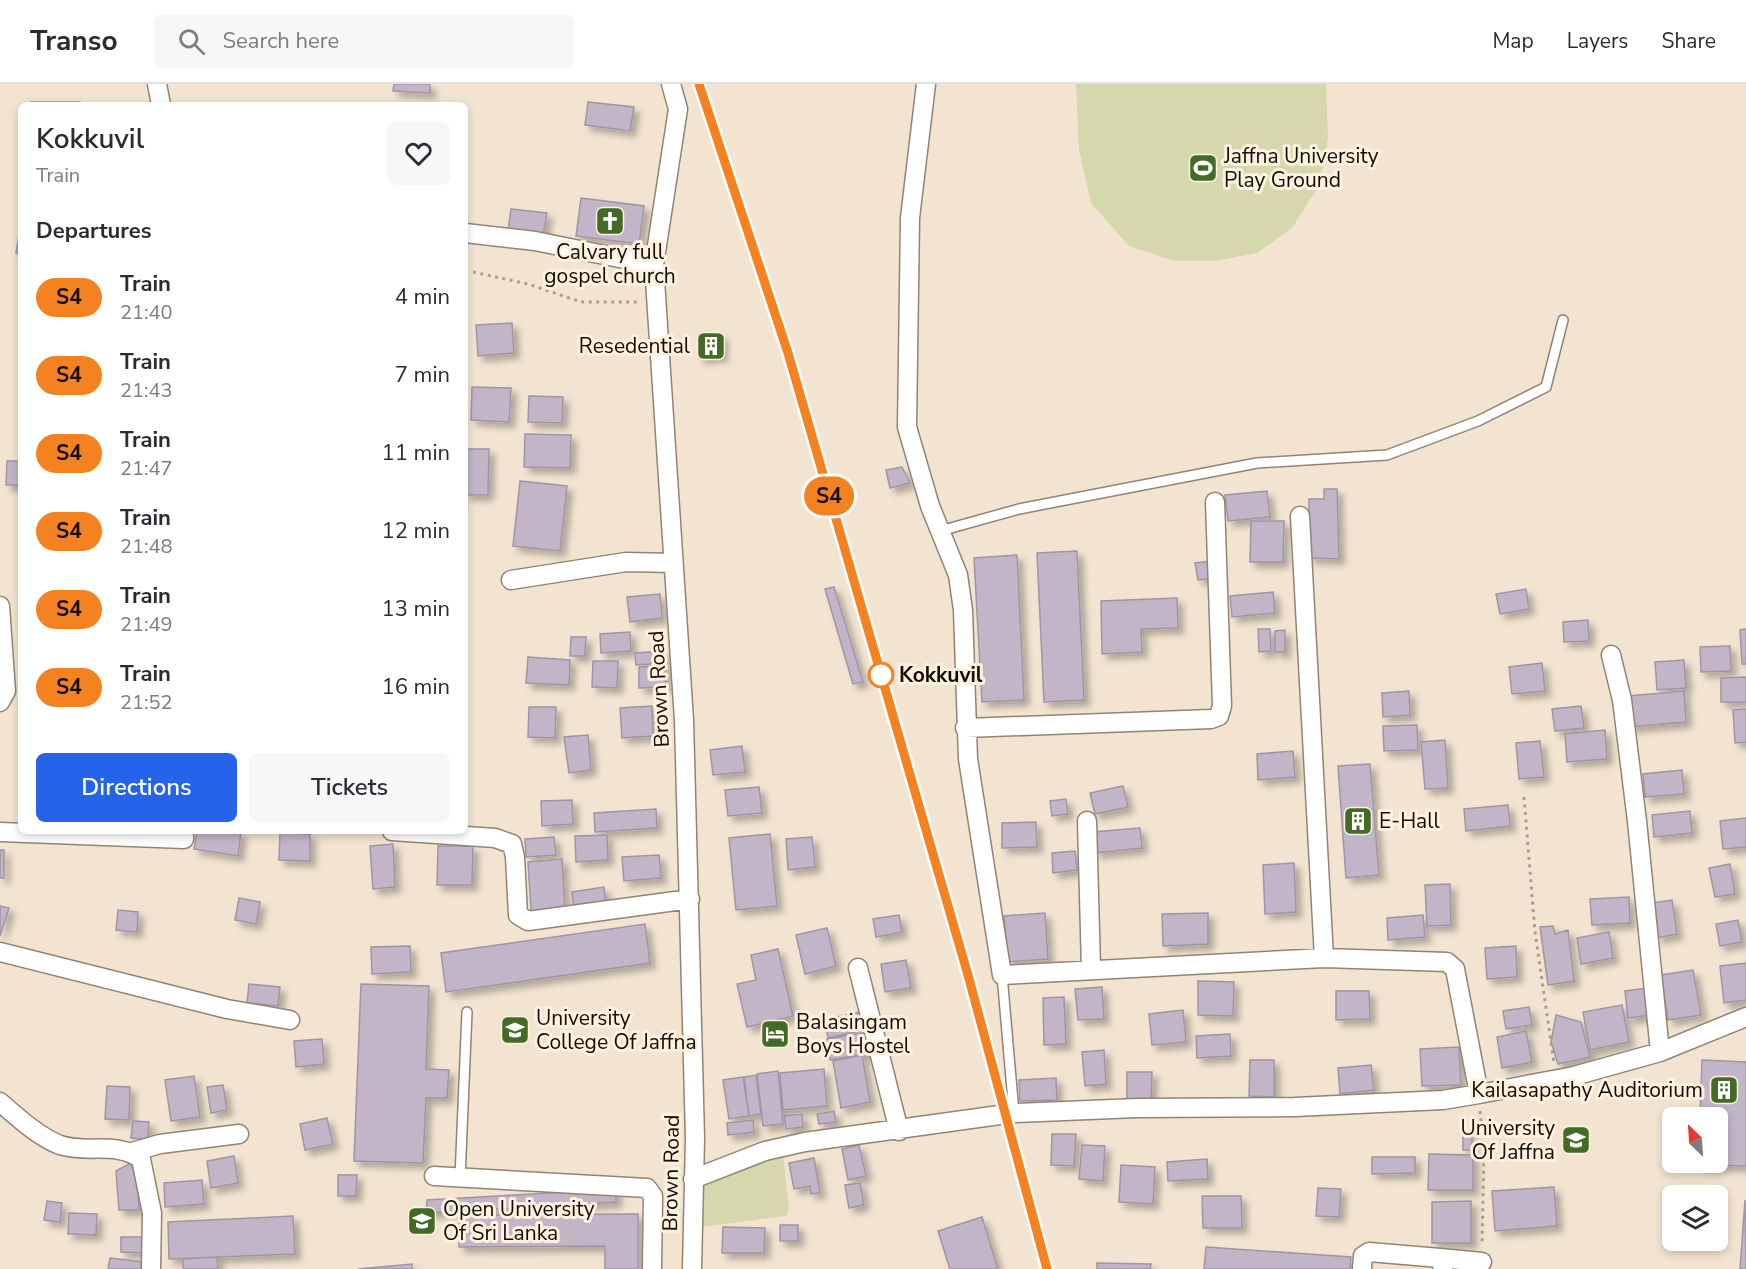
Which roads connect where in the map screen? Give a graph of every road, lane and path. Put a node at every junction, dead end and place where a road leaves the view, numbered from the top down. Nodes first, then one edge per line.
1 (158, 84) edge
2 (671, 84) edge
3 (926, 84) edge
4 (161, 102) edge
5 (468, 234) edge
6 (654, 265) junction
7 (474, 272) dead end
8 (656, 302) junction
9 (1563, 320) dead end
10 (1215, 502) dead end
11 (1300, 516) dead end
12 (940, 531) junction
13 (673, 563) junction
14 (511, 579) dead end
15 (0, 606) edge
16 (1611, 655) dead end
17 (0, 702) edge
18 (965, 728) junction
19 (1524, 797) dead end
20 (1087, 821) dead end
21 (0, 832) edge
22 (18, 833) edge
23 (52, 834) edge
24 (184, 834) edge
25 (444, 834) edge
26 (690, 899) junction
27 (0, 952) edge
28 (1324, 958) junction
29 (858, 968) dead end
30 (1091, 969) junction
31 (1002, 975) junction
32 (467, 1012) dead end
33 (1746, 1017) edge
34 (290, 1020) dead end
35 (1660, 1052) junction
36 (1556, 1080) junction
37 (1479, 1094) junction
38 (0, 1102) edge
39 (1014, 1113) junction
40 (899, 1131) junction
41 (239, 1134) dead end
42 (132, 1152) junction
43 (434, 1176) dead end
44 (459, 1178) junction
45 (693, 1179) junction
46 (1482, 1262) joint
47 (1441, 1264) edge
48 (151, 1269) edge
49 (652, 1269) edge
50 (692, 1269) edge
51 (1362, 1269) edge

1 - 4 street
2 - 6 street, Brown Road
3 - 12 street
5 - 6 street
6 - 8 street, Brown Road
7 - 8 path
8 - 13 street, Brown Road
9 - 12 lane
10 - 18 street
11 - 28 street
12 - 18 street
13 - 14 street
13 - 26 street, Brown Road
15 - 17 street
16 - 35 street
18 - 31 street
19 - 36 path
20 - 30 street
21 - 22 street
23 - 24 street
25 - 26 street
26 - 45 street, Brown Road
27 - 34 street
28 - 30 street
28 - 37 street
29 - 40 street
30 - 31 street
31 - 39 lane
32 - 44 lane
33 - 35 street
35 - 36 street
36 - 37 street
37 - 39 street
37 - 46 path
38 - 42 street
39 - 40 street
40 - 45 street
41 - 42 street
42 - 48 street
43 - 44 street
44 - 49 street
45 - 50 street, Brown Road
46 - 47 street
47 - 51 street

